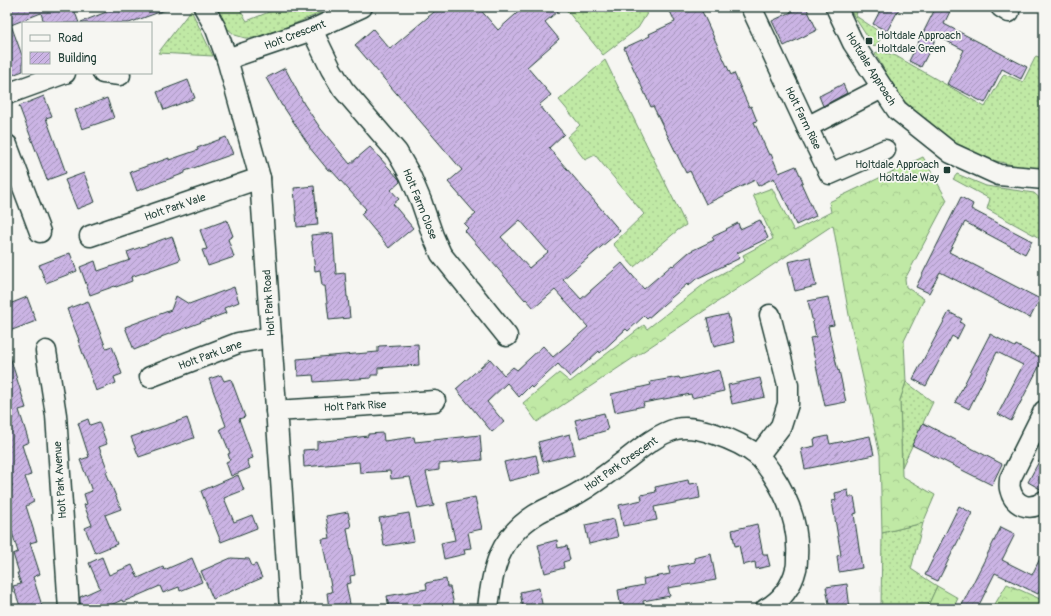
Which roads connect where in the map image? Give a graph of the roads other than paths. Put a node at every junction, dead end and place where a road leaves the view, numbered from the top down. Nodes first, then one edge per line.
1 (204, 7) edge
2 (362, 7) edge
3 (751, 7) edge
4 (836, 7) edge
5 (312, 30) junction
6 (227, 59) junction
7 (62, 74) edge
8 (882, 88) junction
9 (7, 94) edge
10 (807, 128) junction
11 (7, 145) edge
12 (885, 150) dead end
13 (260, 178) junction
14 (1044, 179) edge
15 (40, 232) dead end
16 (90, 236) dead end
17 (770, 315) dead end
18 (507, 336) dead end
19 (271, 337) junction
20 (46, 351) dead end
21 (150, 377) dead end
22 (435, 401) dead end
23 (276, 411) junction
24 (1044, 411) edge
25 (758, 456) junction
26 (1044, 501) edge
27 (69, 609) edge
28 (290, 609) edge
29 (488, 609) edge
30 (766, 609) edge

1 - 6 street, Holt Park Road
2 - 5 street, Holt Crescent
3 - 10 street, Holt Farm Rise
4 - 8 street, Holtdale Approach
5 - 6 street, Holt Crescent
5 - 18 street, Holt Farm Close
6 - 13 street, Holt Park Road
7 - 9 street
8 - 10 street
8 - 14 street, Holtdale Approach
10 - 12 street, Holt Farm Rise
11 - 15 street
13 - 16 street, Holt Park Vale
13 - 19 street, Holt Park Road
17 - 25 street
19 - 21 street, Holt Park Lane
19 - 23 street, Holt Park Road
20 - 27 street, Holt Park Avenue
22 - 23 street, Holt Park Rise
23 - 28 street, Holt Park Road
24 - 26 street
25 - 29 street, Holt Park Crescent
25 - 30 street, Holt Park Crescent

